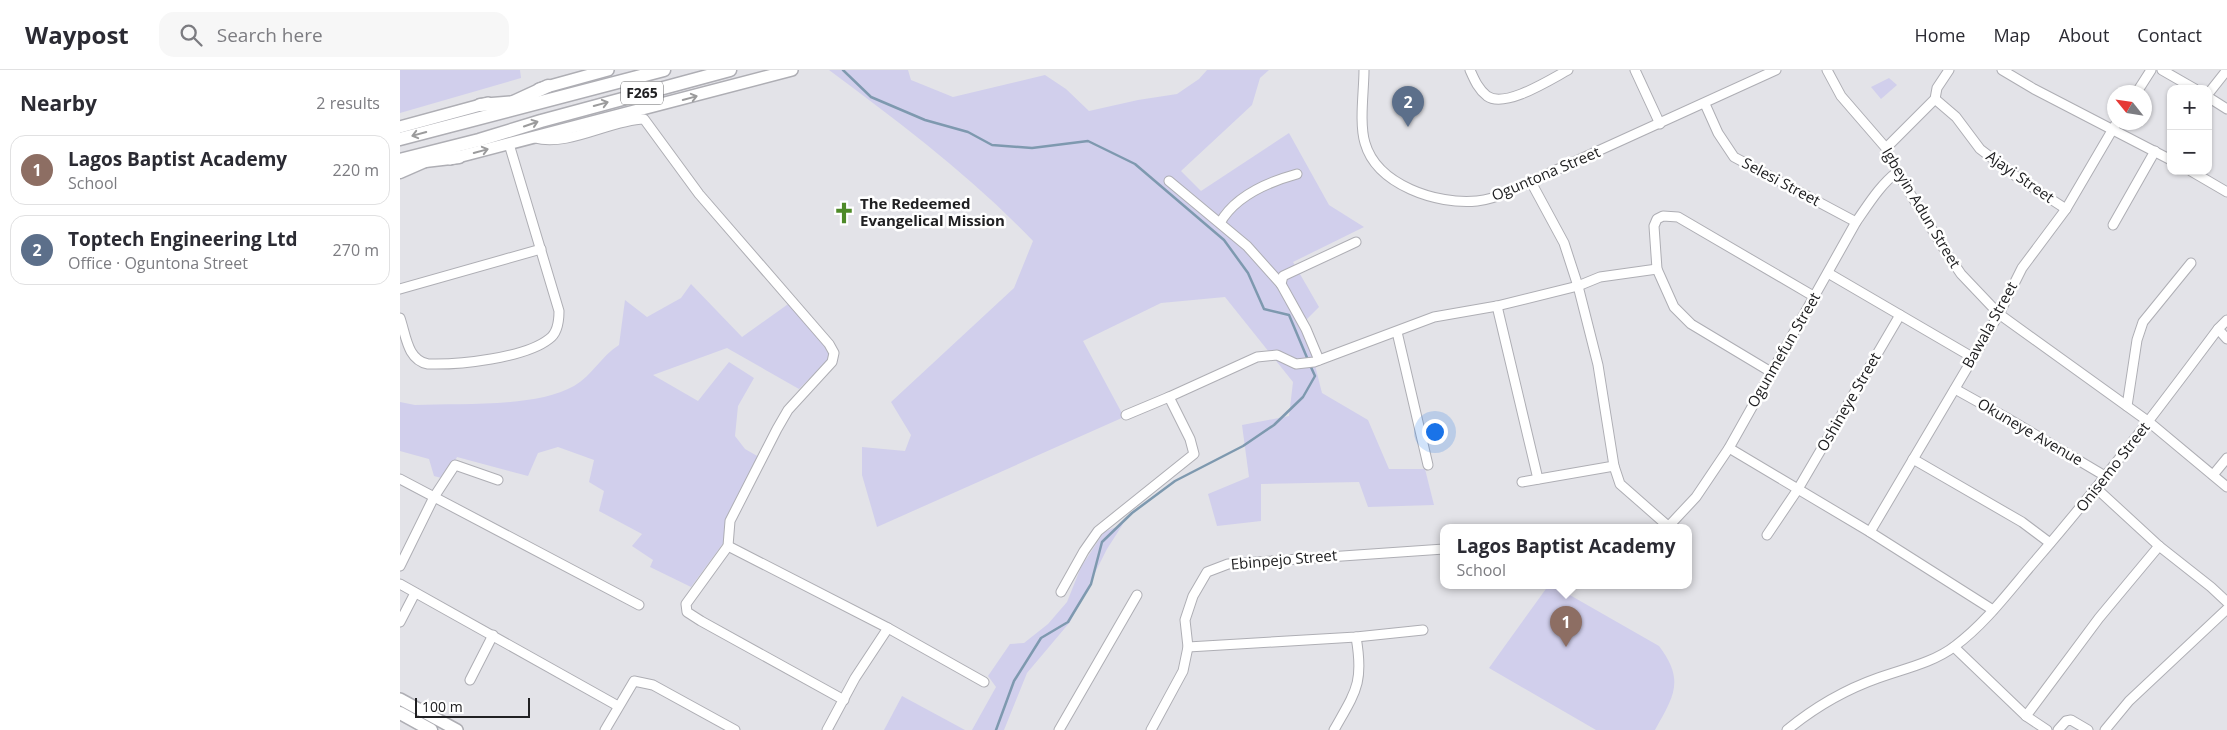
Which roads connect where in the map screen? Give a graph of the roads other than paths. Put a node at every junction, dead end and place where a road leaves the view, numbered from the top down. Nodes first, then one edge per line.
1 (608, 70) edge
2 (664, 70) edge
3 (730, 70) edge
4 (792, 70) edge
5 (1364, 70) edge
6 (1470, 70) edge
7 (1568, 70) edge
8 (1635, 70) edge
9 (1776, 70) edge
10 (1827, 70) edge
11 (1949, 70) edge
12 (2002, 70) edge
13 (2151, 70) edge
14 (2162, 70) edge
15 (2227, 70) edge
16 (2141, 85) edge
17 (2188, 85) edge
18 (548, 86) junction
19 (2212, 90) edge
20 (2212, 98) edge
21 (1935, 99) junction
22 (551, 100) junction
23 (515, 102) junction
24 (1705, 104) junction
25 (2227, 109) edge
26 (480, 112) junction
27 (2107, 123) edge
28 (1660, 124) junction
29 (400, 127) edge
30 (2112, 130) edge
31 (2121, 130) edge
32 (532, 138) junction
33 (400, 139) edge
34 (479, 140) junction
35 (509, 144) junction
36 (1886, 148) junction
37 (2155, 151) junction
38 (459, 157) junction
39 (2167, 158) edge
40 (400, 161) edge
41 (425, 161) junction
42 (400, 172) edge
43 (1897, 172) junction
44 (1297, 174) dead end
45 (2198, 175) edge
46 (1169, 181) dead end
47 (1531, 182) junction
48 (2227, 192) edge
49 (2066, 209) junction
50 (1856, 222) junction
51 (1220, 224) junction
52 (2113, 225) dead end
53 (1356, 242) dead end
54 (541, 249) junction
55 (2191, 263) dead end
56 (1657, 269) junction
57 (1828, 272) junction
58 (1281, 284) junction
59 (1578, 286) junction
60 (400, 289) edge
61 (1814, 297) junction
62 (1497, 306) junction
63 (1999, 314) junction
64 (1900, 315) junction
65 (400, 318) edge
66 (2227, 320) edge
67 (2218, 329) junction
68 (1397, 332) junction
69 (2227, 340) edge
70 (1972, 357) junction
71 (1316, 361) junction
72 (1771, 372) junction
73 (1954, 389) junction
74 (1169, 397) junction
75 (2127, 406) junction
76 (1126, 415) dead end
77 (2149, 422) junction
78 (1729, 448) junction
79 (2227, 458) edge
80 (1913, 459) junction
81 (1428, 465) dead end
82 (1614, 466) junction
83 (2214, 475) junction
84 (2105, 476) junction
85 (400, 479) edge
86 (1538, 479) junction
87 (498, 480) dead end
88 (1522, 482) dead end
89 (2227, 487) edge
90 (2096, 488) junction
91 (1798, 489) junction
92 (434, 497) junction
93 (1663, 524) edge
94 (1672, 524) edge
95 (1870, 532) junction
96 (1767, 534) dead end
97 (2050, 544) junction
98 (728, 546) junction
99 (2159, 546) junction
100 (1440, 549) edge
101 (400, 566) edge
102 (400, 584) edge
103 (1061, 592) dead end
104 (416, 593) junction
105 (1137, 595) dead end
106 (2227, 602) edge
107 (639, 605) dead end
108 (2227, 609) edge
109 (1993, 610) junction
110 (400, 622) edge
111 (888, 628) junction
112 (1424, 630) dead end
113 (494, 635) junction
114 (1356, 637) junction
115 (1954, 647) junction
116 (1188, 648) junction
117 (470, 680) dead end
118 (984, 682) dead end
119 (400, 699) edge
120 (844, 700) junction
121 (618, 706) junction
122 (400, 713) edge
123 (2026, 716) junction
124 (720, 726) edge
125 (1064, 728) edge
126 (431, 730) edge
127 (457, 730) edge
128 (605, 730) edge
129 (735, 730) edge
130 (827, 730) edge
131 (1150, 730) edge
132 (1334, 730) edge
133 (1786, 730) edge
134 (2047, 730) edge
135 (2058, 730) edge
136 (2088, 730) edge
137 (2106, 730) edge

1 - 18 main road
2 - 22 highway, F265
34 -> 3 highway, F265
32 -> 4 main road
5 - 47 street, Oguntona Street
6 - 7 street
8 - 28 street
9 - 24 street, Oguntona Street
10 - 36 street, Igbeyin Adun Street
11 - 21 street
12 - 27 street
13 - 16 street
14 - 17 street
15 - 19 street
18 - 23 highway
18 - 26 main road
20 - 25 street
21 - 36 street
21 - 49 street, Ajayi Street
22 - 23 highway
22 - 26 highway, F265
23 - 26 highway
24 - 28 street, Oguntona Street
24 - 50 street, Selesi Street
26 - 29 main road
26 -> 33 highway, F265
28 - 47 street, Oguntona Street
30 - 49 street, Bawala Street
31 - 37 street
32 - 35 main road
32 - 98 street
34 - 40 highway, F265
34 - 41 highway
38 -> 35 main road
35 - 54 street
36 - 43 street, Igbeyin Adun Street
37 - 39 street
37 - 52 street
38 - 41 highway
38 - 42 main road
40 - 41 highway
41 - 42 highway
43 - 50 street, Ogunmefun Street
43 - 63 street, Igbeyin Adun Street
44 - 51 street
45 - 48 street
46 - 51 street
47 - 59 street
49 - 63 street, Bawala Street
50 - 57 street, Ogunmefun Street
51 - 58 street
53 - 58 street
54 - 60 street
54 - 65 street
55 - 75 street
56 - 59 street
56 - 61 street
56 - 72 street
57 - 61 street, Ogunmefun Street
57 - 64 street
58 - 71 street
59 - 62 street
59 - 82 street
61 - 72 street, Ogunmefun Street
62 - 68 street
62 - 86 street
63 - 70 street, Bawala Street
63 - 75 street, Igbeyin Adun Street
64 - 70 street
64 - 91 street, Oshineye Street
66 - 67 street, Onisemo Street
67 - 69 street
67 - 77 street, Onisemo Street
68 - 71 street
68 - 81 street
70 - 73 street, Bawala Street
71 - 74 street
72 - 78 street, Ogunmefun Street
73 - 80 street, Bawala Street
73 - 84 street, Okuneye Avenue
74 - 76 street
74 - 103 street
75 - 77 street, Igbeyin Adun Street
77 - 83 street, Igbeyin Adun Street
77 - 84 street, Onisemo Street
78 - 91 street
78 - 94 street, Ogunmefun Street
79 - 83 street
80 - 95 street, Bawala Street
80 - 97 street
82 - 86 street
82 - 93 street
83 - 89 street, Igbeyin Adun Street
84 - 90 street, Onisemo Street
85 - 92 street
86 - 88 street
87 - 92 street
90 - 97 street, Onisemo Street
90 - 99 street
91 - 95 street
91 - 96 street, Oshineye Street
92 - 101 street
92 - 107 street
95 - 109 street
97 - 109 street, Onisemo Street
98 - 111 street
98 - 120 street
99 - 106 street
99 - 123 street
100 - 116 street, Ebinpejo Street
102 - 104 street
104 - 110 street
104 - 113 street
105 - 125 street
108 - 137 street
109 - 115 street, Onisemo Street
111 - 118 street
111 - 120 street
112 - 114 street
113 - 117 street
113 - 121 street
114 - 116 street
114 - 132 street
115 - 123 street
115 - 133 street, Onisemo Street
116 - 131 street, Ebinpejo Street
119 - 127 main road
120 - 130 street
121 - 124 street
121 - 128 street
122 - 126 highway
123 - 134 street
124 - 129 street
135 - 136 street

